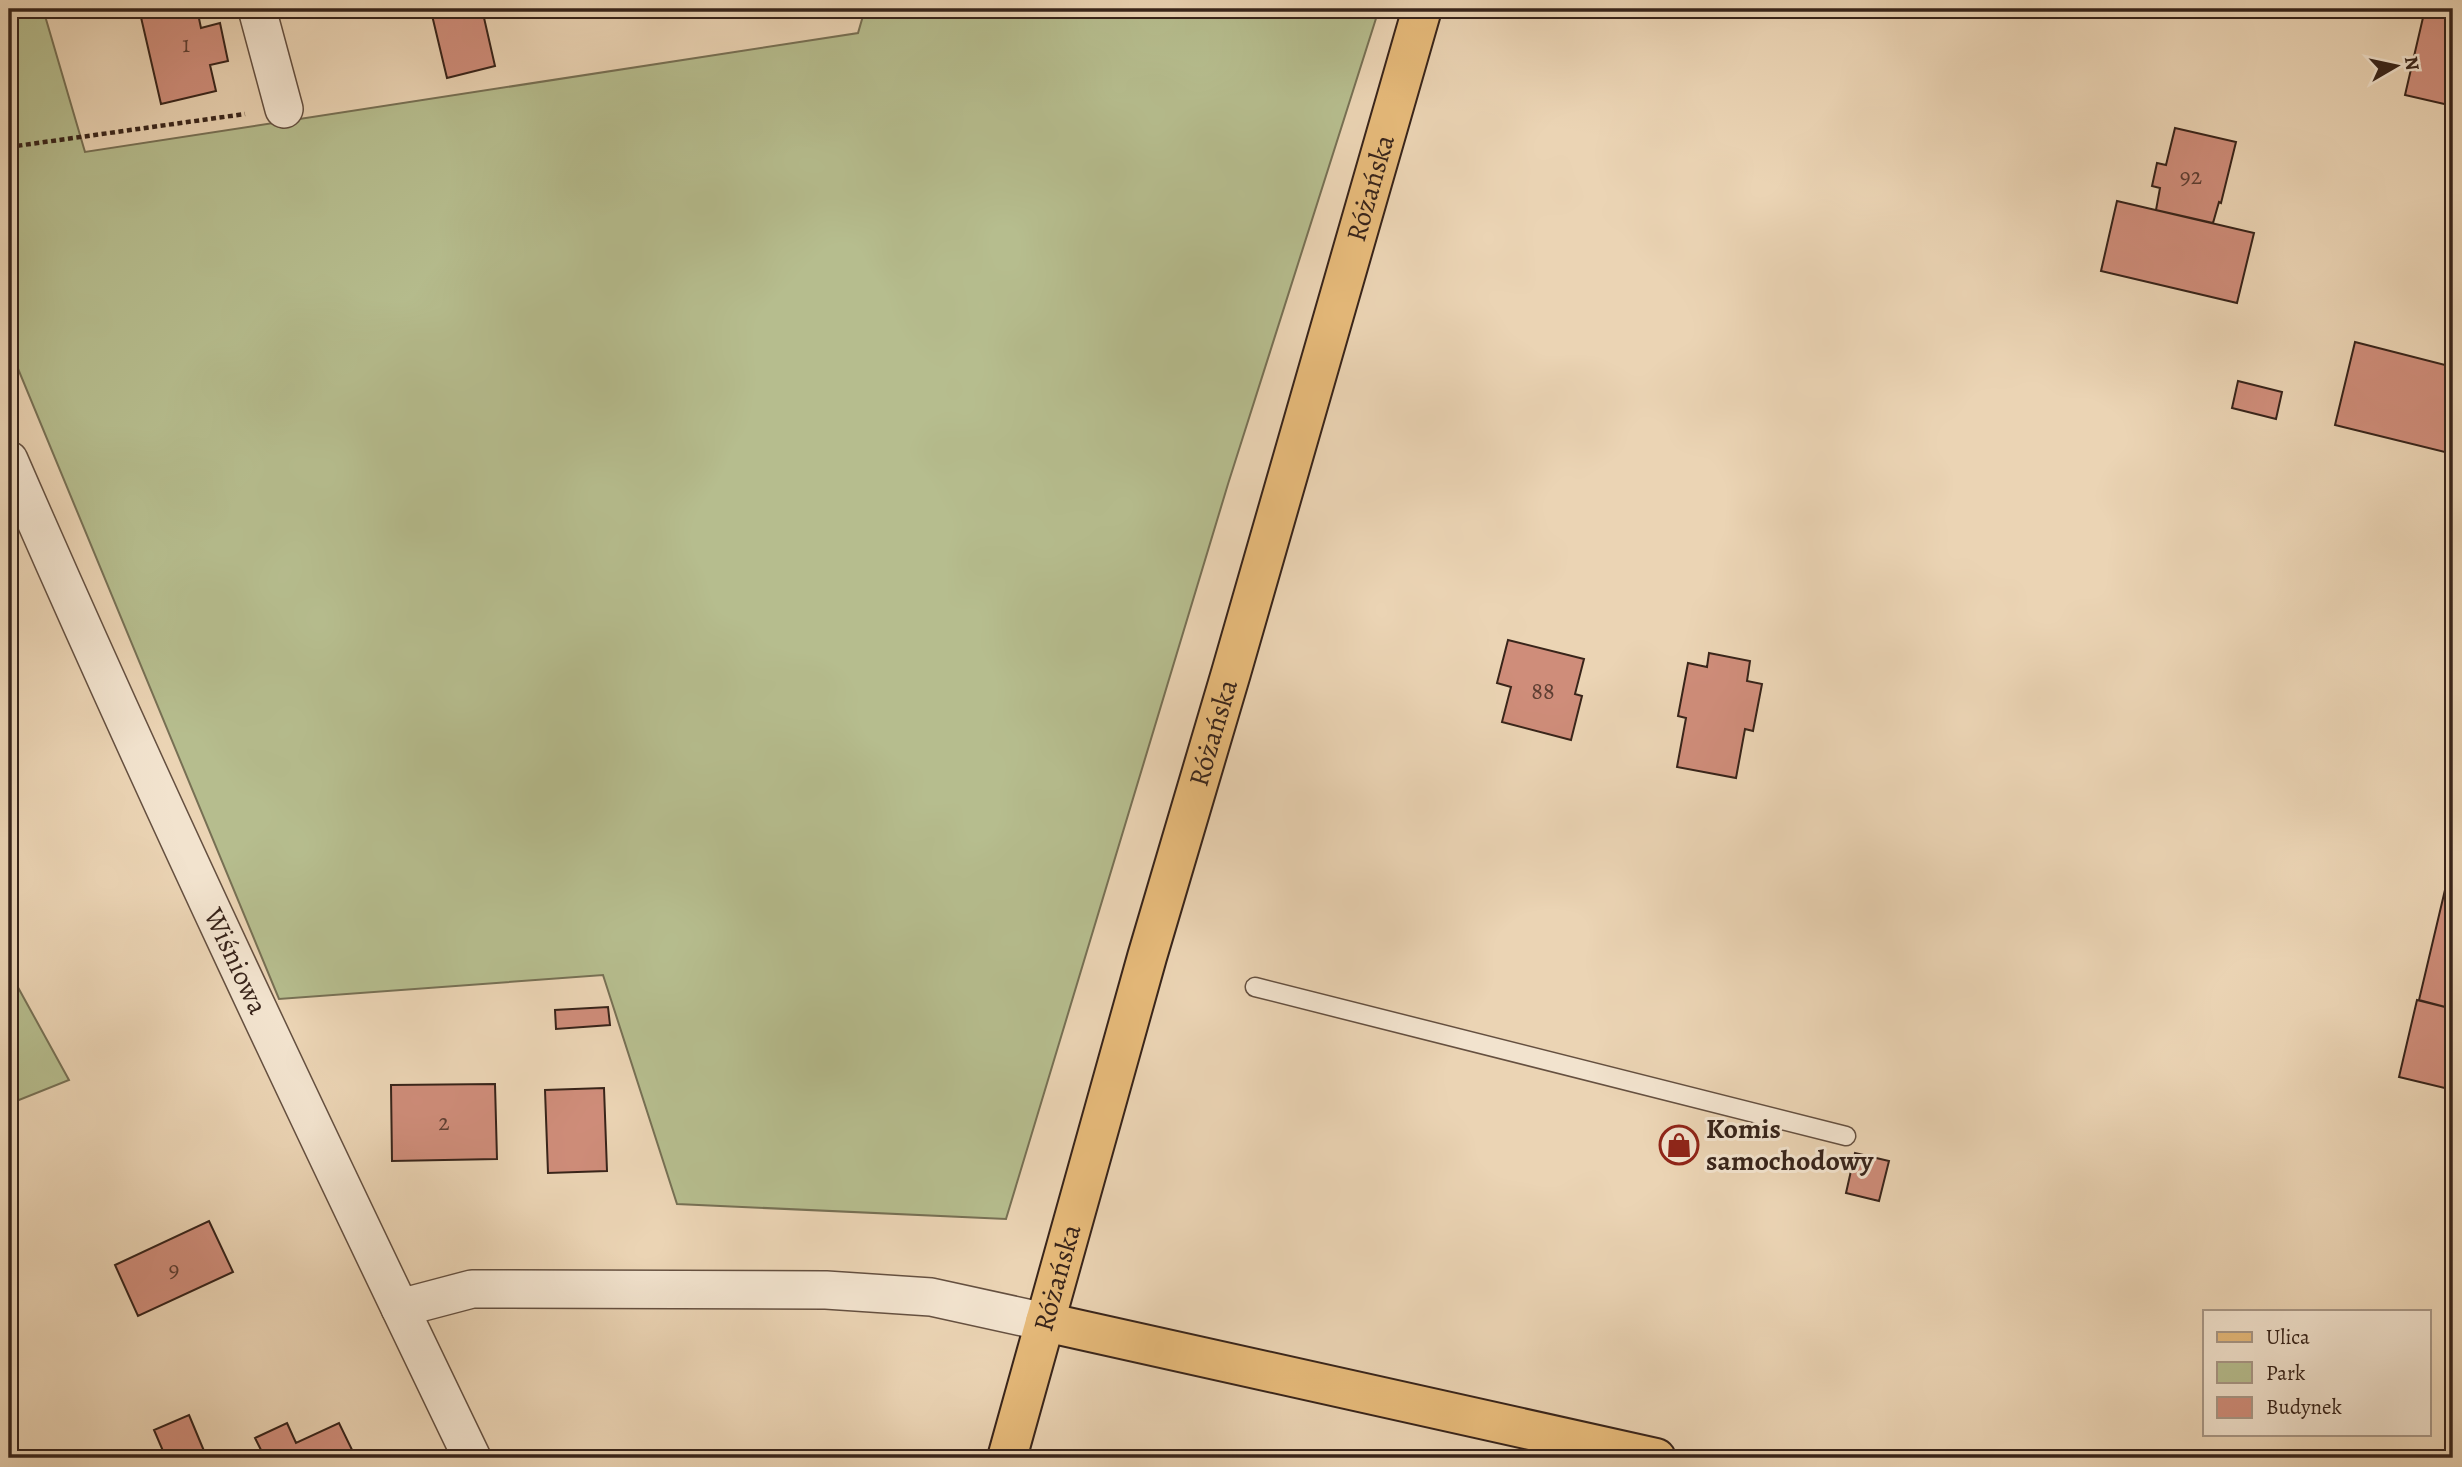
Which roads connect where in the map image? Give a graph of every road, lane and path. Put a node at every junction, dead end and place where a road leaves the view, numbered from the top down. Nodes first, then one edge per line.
1 (257, 9) edge
2 (1422, 9) edge
3 (284, 109) joint
4 (9, 147) edge
5 (9, 460) edge
6 (1255, 987) dead end
7 (1846, 1136) dead end
8 (400, 1308) junction
9 (1045, 1322) junction
10 (472, 1458) edge
11 (1007, 1458) edge
12 (1656, 1458) edge

1 - 3 street
2 - 9 main road, Różańska
3 - 4 path
5 - 8 street, Wiśniowa
6 - 7 lane
8 - 9 street
8 - 10 street, Wiśniowa
9 - 11 main road, Różańska
9 - 12 main road

